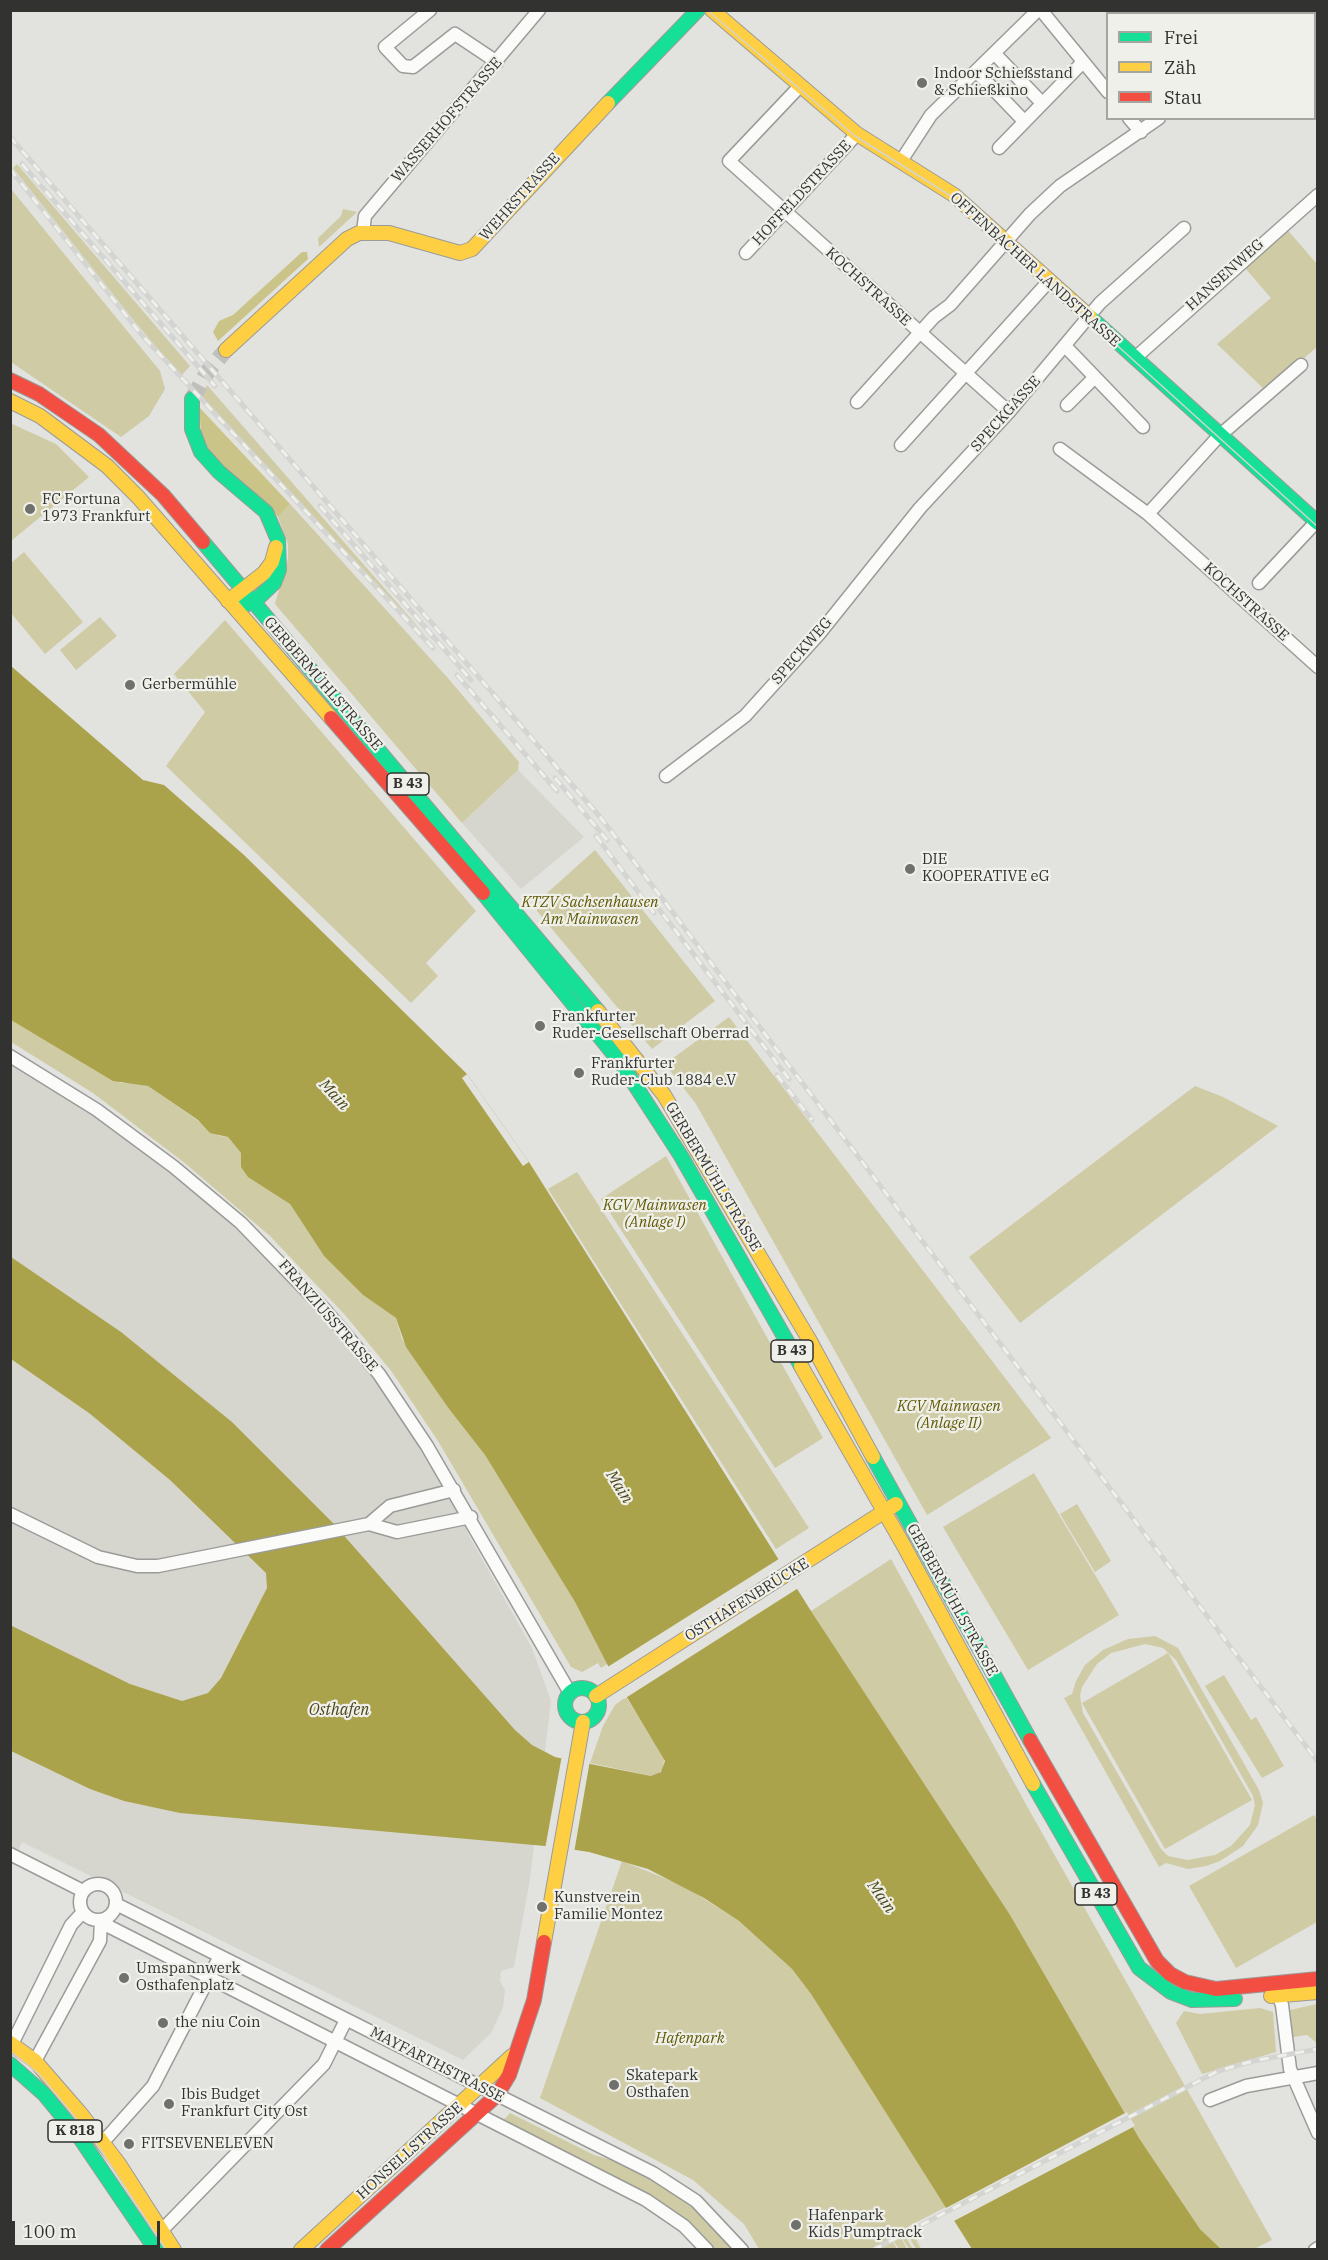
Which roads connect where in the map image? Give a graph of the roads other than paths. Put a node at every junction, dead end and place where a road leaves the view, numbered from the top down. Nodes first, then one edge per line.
1 (430, 10) edge
2 (539, 10) edge
3 (698, 10) edge
4 (712, 10) edge
5 (1039, 10) edge
6 (995, 54) junction
7 (497, 62) junction
8 (1083, 62) junction
9 (976, 71) junction
10 (800, 86) junction
11 (1106, 91) edge
12 (1042, 103) junction
13 (1131, 120) edge
14 (1156, 120) edge
15 (1024, 121) junction
16 (1141, 132) junction
17 (857, 134) junction
18 (999, 148) dead end
19 (901, 161) junction
20 (1317, 195) edge
21 (785, 213) junction
22 (1184, 228) dead end
23 (363, 232) junction
24 (1006, 241) junction
25 (746, 253) dead end
26 (1049, 281) junction
27 (1088, 317) junction
28 (920, 333) junction
29 (1065, 346) junction
30 (226, 350) tunnel mouth
31 (1135, 358) junction
32 (1301, 365) dead end
33 (965, 372) junction
34 (1095, 377) junction
35 (10, 380) edge
36 (192, 399) tunnel mouth
37 (10, 401) edge
38 (857, 402) dead end
39 (1067, 405) dead end
40 (1009, 412) junction
41 (1143, 426) dead end
42 (1221, 435) junction
43 (901, 445) dead end
44 (1060, 449) dead end
45 (920, 508) joint
46 (1148, 514) junction
47 (1317, 522) edge
48 (278, 540) junction
49 (1259, 583) dead end
50 (243, 590) junction
51 (228, 601) junction
52 (253, 603) junction
53 (1317, 667) edge
54 (666, 776) dead end
55 (519, 913) junction
56 (508, 923) junction
57 (10, 1056) edge
58 (454, 1490) junction
59 (897, 1503) junction
60 (884, 1512) junction
61 (10, 1514) edge
62 (465, 1519) junction
63 (369, 1524) junction
64 (570, 1693) junction
65 (596, 1696) junction
66 (583, 1722) junction
67 (10, 1854) edge
68 (83, 1891) junction
69 (116, 1904) junction
70 (83, 1912) junction
71 (102, 1920) junction
72 (220, 1956) junction
73 (210, 1978) junction
74 (1317, 1979) edge
75 (1271, 1984) junction
76 (1317, 1992) edge
77 (1280, 1996) junction
78 (346, 2020) junction
79 (11, 2043) edge
80 (336, 2043) junction
81 (516, 2050) junction
82 (35, 2061) junction
83 (14, 2067) edge
84 (1317, 2073) edge
85 (1292, 2076) junction
86 (481, 2087) junction
87 (497, 2095) junction
88 (1210, 2100) dead end
89 (460, 2106) junction
90 (476, 2114) junction
91 (1317, 2133) edge
92 (103, 2142) junction
93 (162, 2230) junction
94 (156, 2250) edge
95 (174, 2250) edge
96 (301, 2250) edge
97 (327, 2250) edge
98 (707, 2250) edge
99 (742, 2250) edge

1 - 7 street
2 - 7 street, WASSERHOFSTRASSE
3 - 23 main road, WEHRSTRASSE
4 - 10 main road, OFFENBACHER LANDSTRASSE
5 - 6 street
5 - 8 street
6 - 9 street
6 - 12 street
7 - 23 street, WASSERHOFSTRASSE
8 - 11 street
8 - 12 street
9 - 15 street
9 - 19 street
10 - 17 main road, OFFENBACHER LANDSTRASSE
10 - 21 street, KOCHSTRASSE
12 - 15 street
13 - 16 street
14 - 16 street
15 - 18 street
16 - 24 street
17 - 19 main road, OFFENBACHER LANDSTRASSE
17 - 21 street, HOFFELDSTRASSE
19 - 24 main road, OFFENBACHER LANDSTRASSE
20 - 31 street, HANSENWEG
21 - 25 street, HOFFELDSTRASSE
21 - 28 street, KOCHSTRASSE
22 - 27 street, SPECKGASSE
23 - 30 main road
24 - 26 main road, OFFENBACHER LANDSTRASSE
24 - 28 street
26 - 27 main road, OFFENBACHER LANDSTRASSE
26 - 33 street
27 - 29 street, SPECKGASSE
27 - 31 main road, OFFENBACHER LANDSTRASSE
28 - 33 street, KOCHSTRASSE
28 - 38 street
29 - 34 street
29 - 40 street, SPECKGASSE
31 - 42 main road, OFFENBACHER LANDSTRASSE
32 - 42 street
33 - 40 street, KOCHSTRASSE
33 - 43 street
34 - 39 street
34 - 41 street
35 - 50 main road, GERBERMÜHLSTRASSE / B 43
36 - 48 main road
37 - 51 main road, GERBERMÜHLSTRASSE / B 43
40 - 45 street, SPECKGASSE
42 - 46 street
42 - 47 main road, OFFENBACHER LANDSTRASSE
44 - 46 street, KOCHSTRASSE
45 - 54 street, SPECKWEG
46 - 53 street, KOCHSTRASSE
47 - 49 street
48 - 50 main road
48 - 52 main road
50 - 51 main road
50 - 52 main road, GERBERMÜHLSTRASSE / B 43
51 - 52 main road
51 - 56 main road, GERBERMÜHLSTRASSE / B 43
52 - 55 main road, GERBERMÜHLSTRASSE / B 43
55 - 56 main road
55 - 59 main road, GERBERMÜHLSTRASSE / B 43
56 - 60 main road, GERBERMÜHLSTRASSE / B 43
57 - 58 street, FRANZIUSSTRASSE
58 - 62 street, FRANZIUSSTRASSE
58 - 63 street
59 - 60 main road, OSTHAFENBRÜCKE
59 - 75 main road, GERBERMÜHLSTRASSE / B 43
60 - 65 main road, OSTHAFENBRÜCKE
60 - 77 main road, GERBERMÜHLSTRASSE / B 43
61 - 63 street
62 - 63 street
62 - 64 street, FRANZIUSSTRASSE
64 - 65 main road
64 - 66 main road, FRANZIUSSTRASSE
65 - 66 main road
66 - 81 main road, HONSELLSTRASSE
67 - 68 street
68 - 69 street
68 - 70 street
69 - 71 street
69 - 72 street, MAYFARTHSTRASSE
70 - 71 street
70 - 79 street
71 - 73 street, MAYFARTHSTRASSE
71 - 82 street
72 - 73 street
72 - 78 street, MAYFARTHSTRASSE
73 - 80 street, MAYFARTHSTRASSE
73 - 92 street
74 - 75 main road, GERBERMÜHLSTRASSE / B 43
75 - 77 street
76 - 77 main road, GERBERMÜHLSTRASSE / B 43
77 - 85 street
78 - 80 street
78 - 86 street, MAYFARTHSTRASSE
79 - 82 main road, K 818
79 - 83 main road
80 - 89 street, MAYFARTHSTRASSE
80 - 93 street
81 - 86 main road, HONSELLSTRASSE
81 - 87 main road, HONSELLSTRASSE
82 - 83 main road
82 - 92 main road, K 818
83 - 94 main road, K 818
84 - 85 street
85 - 88 street
85 - 91 street
86 - 87 street, MAYFARTHSTRASSE
86 - 89 main road, HONSELLSTRASSE
87 - 90 main road, HONSELLSTRASSE
87 - 99 street, MAYFARTHSTRASSE
89 - 90 street, MAYFARTHSTRASSE
89 - 96 main road, HONSELLSTRASSE
90 - 97 main road, HONSELLSTRASSE
90 - 98 street, MAYFARTHSTRASSE
92 - 93 main road, K 818
93 - 95 main road, K 818

